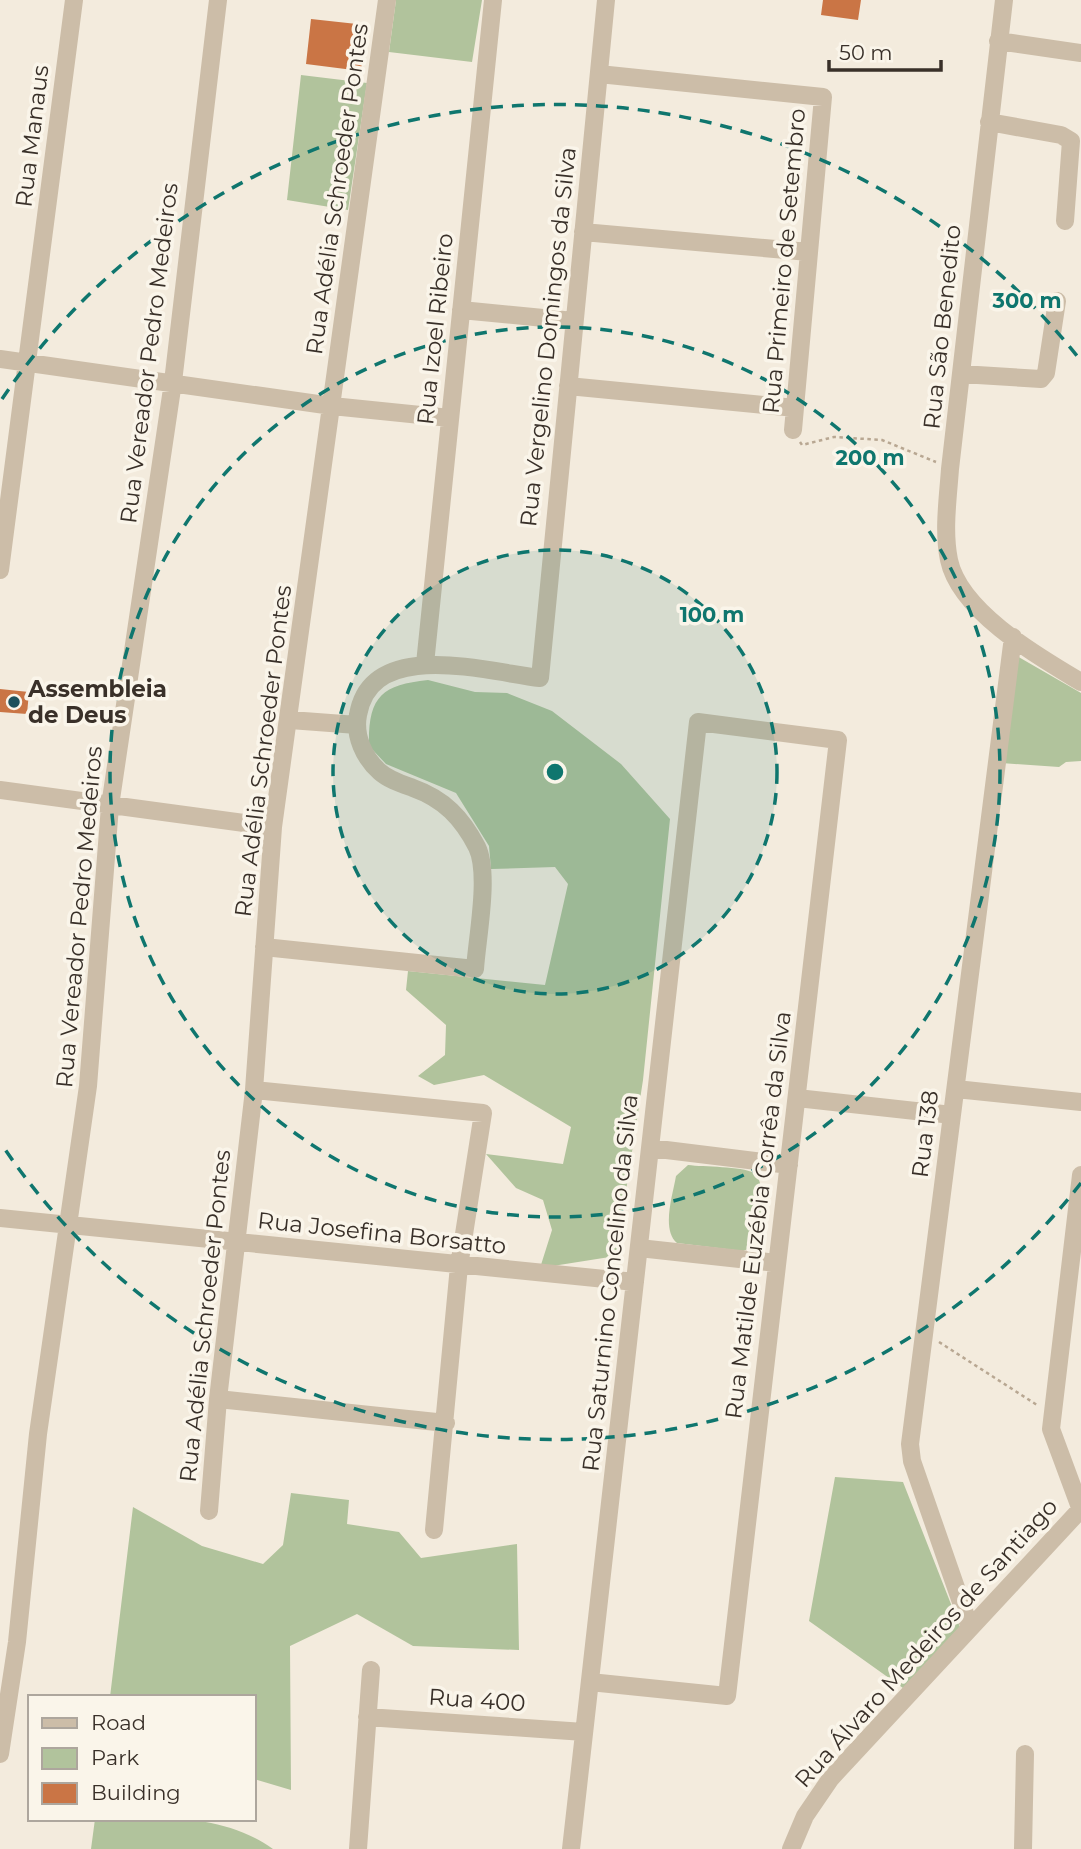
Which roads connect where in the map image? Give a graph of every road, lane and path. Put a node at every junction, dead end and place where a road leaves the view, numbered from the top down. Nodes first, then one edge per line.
1 (74, 0) edge
2 (218, 0) edge
3 (387, 0) edge
4 (493, 0) edge
5 (606, 0) edge
6 (1004, 0) edge
7 (998, 41) junction
8 (1081, 52) edge
9 (599, 74) junction
10 (989, 122) junction
11 (1065, 220) dead end
12 (583, 232) junction
13 (809, 252) junction
14 (1057, 302) dead end
15 (461, 310) junction
16 (575, 321) junction
17 (0, 359) edge
18 (29, 363) junction
19 (961, 374) junction
20 (173, 382) junction
21 (568, 386) junction
22 (332, 406) junction
23 (795, 408) junction
24 (450, 418) junction
25 (793, 430) joint
26 (950, 469) junction
27 (0, 570) edge
28 (1013, 637) junction
29 (425, 664) junction
30 (1081, 682) edge
31 (290, 720) junction
32 (357, 724) junction
33 (838, 740) joint
34 (0, 790) edge
35 (110, 806) junction
36 (273, 827) junction
37 (264, 947) junction
38 (956, 1089) junction
39 (254, 1090) junction
40 (797, 1098) junction
41 (1081, 1102) edge
42 (952, 1115) junction
43 (650, 1148) junction
44 (789, 1165) junction
45 (1081, 1175) edge
46 (0, 1218) edge
47 (68, 1225) junction
48 (235, 1243) junction
49 (639, 1248) junction
50 (777, 1263) junction
51 (458, 1266) junction
52 (635, 1282) junction
53 (924, 1333) junction
54 (218, 1399) junction
55 (1052, 1415) junction
56 (446, 1423) junction
57 (1081, 1509) edge
58 (209, 1511) dead end
59 (434, 1530) dead end
60 (970, 1628) junction
61 (8, 1641) edge
62 (370, 1670) dead end
63 (590, 1682) junction
64 (367, 1717) junction
65 (584, 1732) junction
66 (0, 1754) edge
67 (1025, 1754) dead end
68 (358, 1849) edge
69 (571, 1849) edge
70 (791, 1849) edge
71 (1023, 1849) edge

1 - 18 street, Rua Manaus
2 - 20 street, Rua Vereador Pedro Medeiros
3 - 22 street, Rua Adélia Schroeder Pontes
4 - 15 street, Rua Izoel Ribeiro
5 - 9 street, Rua Vergelino Domingos da Silva
6 - 7 street, Rua São Benedito
7 - 8 street
7 - 10 street, Rua São Benedito
9 - 12 street, Rua Vergelino Domingos da Silva
9 - 13 street, Rua Primeiro de Setembro
10 - 11 street
10 - 19 street, Rua São Benedito
12 - 13 street
12 - 16 street, Rua Vergelino Domingos da Silva
13 - 23 street, Rua Primeiro de Setembro
14 - 19 street
15 - 16 street
15 - 24 street, Rua Izoel Ribeiro
16 - 21 street, Rua Vergelino Domingos da Silva
17 - 18 street
18 - 20 street
18 - 27 street, Rua Manaus
19 - 26 street, Rua São Benedito
20 - 22 street
20 - 35 street, Rua Vereador Pedro Medeiros
21 - 23 street
21 - 29 street, Rua Vergelino Domingos da Silva
22 - 24 street
22 - 31 street, Rua Adélia Schroeder Pontes
23 - 25 street, Rua Primeiro de Setembro
24 - 29 street, Rua Izoel Ribeiro
25 - 26 path
26 - 28 street, Rua São Benedito
28 - 30 street, Rua São Benedito
28 - 38 street, Rua 138
29 - 32 street
31 - 32 street
31 - 36 street, Rua Adélia Schroeder Pontes
32 - 37 street
33 - 40 street, Rua Matilde Euzébia Corrêa da Silva
33 - 43 street, Rua Saturnino Concelino da Silva
34 - 35 street
35 - 36 street
35 - 47 street, Rua Vereador Pedro Medeiros
36 - 37 street, Rua Adélia Schroeder Pontes
37 - 39 street, Rua Adélia Schroeder Pontes
38 - 41 street
38 - 42 street, Rua 138
39 - 48 street, Rua Adélia Schroeder Pontes
39 - 51 street
40 - 42 street
40 - 44 street, Rua Matilde Euzébia Corrêa da Silva
42 - 53 street, Rua 138
43 - 44 street
43 - 49 street, Rua Saturnino Concelino da Silva
44 - 50 street, Rua Matilde Euzébia Corrêa da Silva
45 - 55 street
46 - 47 street, Rua Josefina Borsatto
47 - 48 street, Rua Josefina Borsatto
47 - 61 street, Rua Vereador Pedro Medeiros
48 - 51 street, Rua Josefina Borsatto
48 - 54 street, Rua Adélia Schroeder Pontes
49 - 50 street
49 - 52 street, Rua Saturnino Concelino da Silva
50 - 63 street, Rua Matilde Euzébia Corrêa da Silva
51 - 52 street, Rua Josefina Borsatto
51 - 56 street
52 - 63 street, Rua Saturnino Concelino da Silva
53 - 55 path
53 - 60 street, Rua 138
54 - 56 street
54 - 58 street, Rua Adélia Schroeder Pontes
55 - 57 street
56 - 59 street
57 - 60 street, Rua Álvaro Medeiros de Santiago
60 - 70 street, Rua Álvaro Medeiros de Santiago
61 - 66 street, Rua Vereador Pedro Medeiros
62 - 64 street
63 - 65 street, Rua Saturnino Concelino da Silva
64 - 65 street, Rua 400
64 - 68 street
65 - 69 street, Rua Saturnino Concelino da Silva
67 - 71 street

